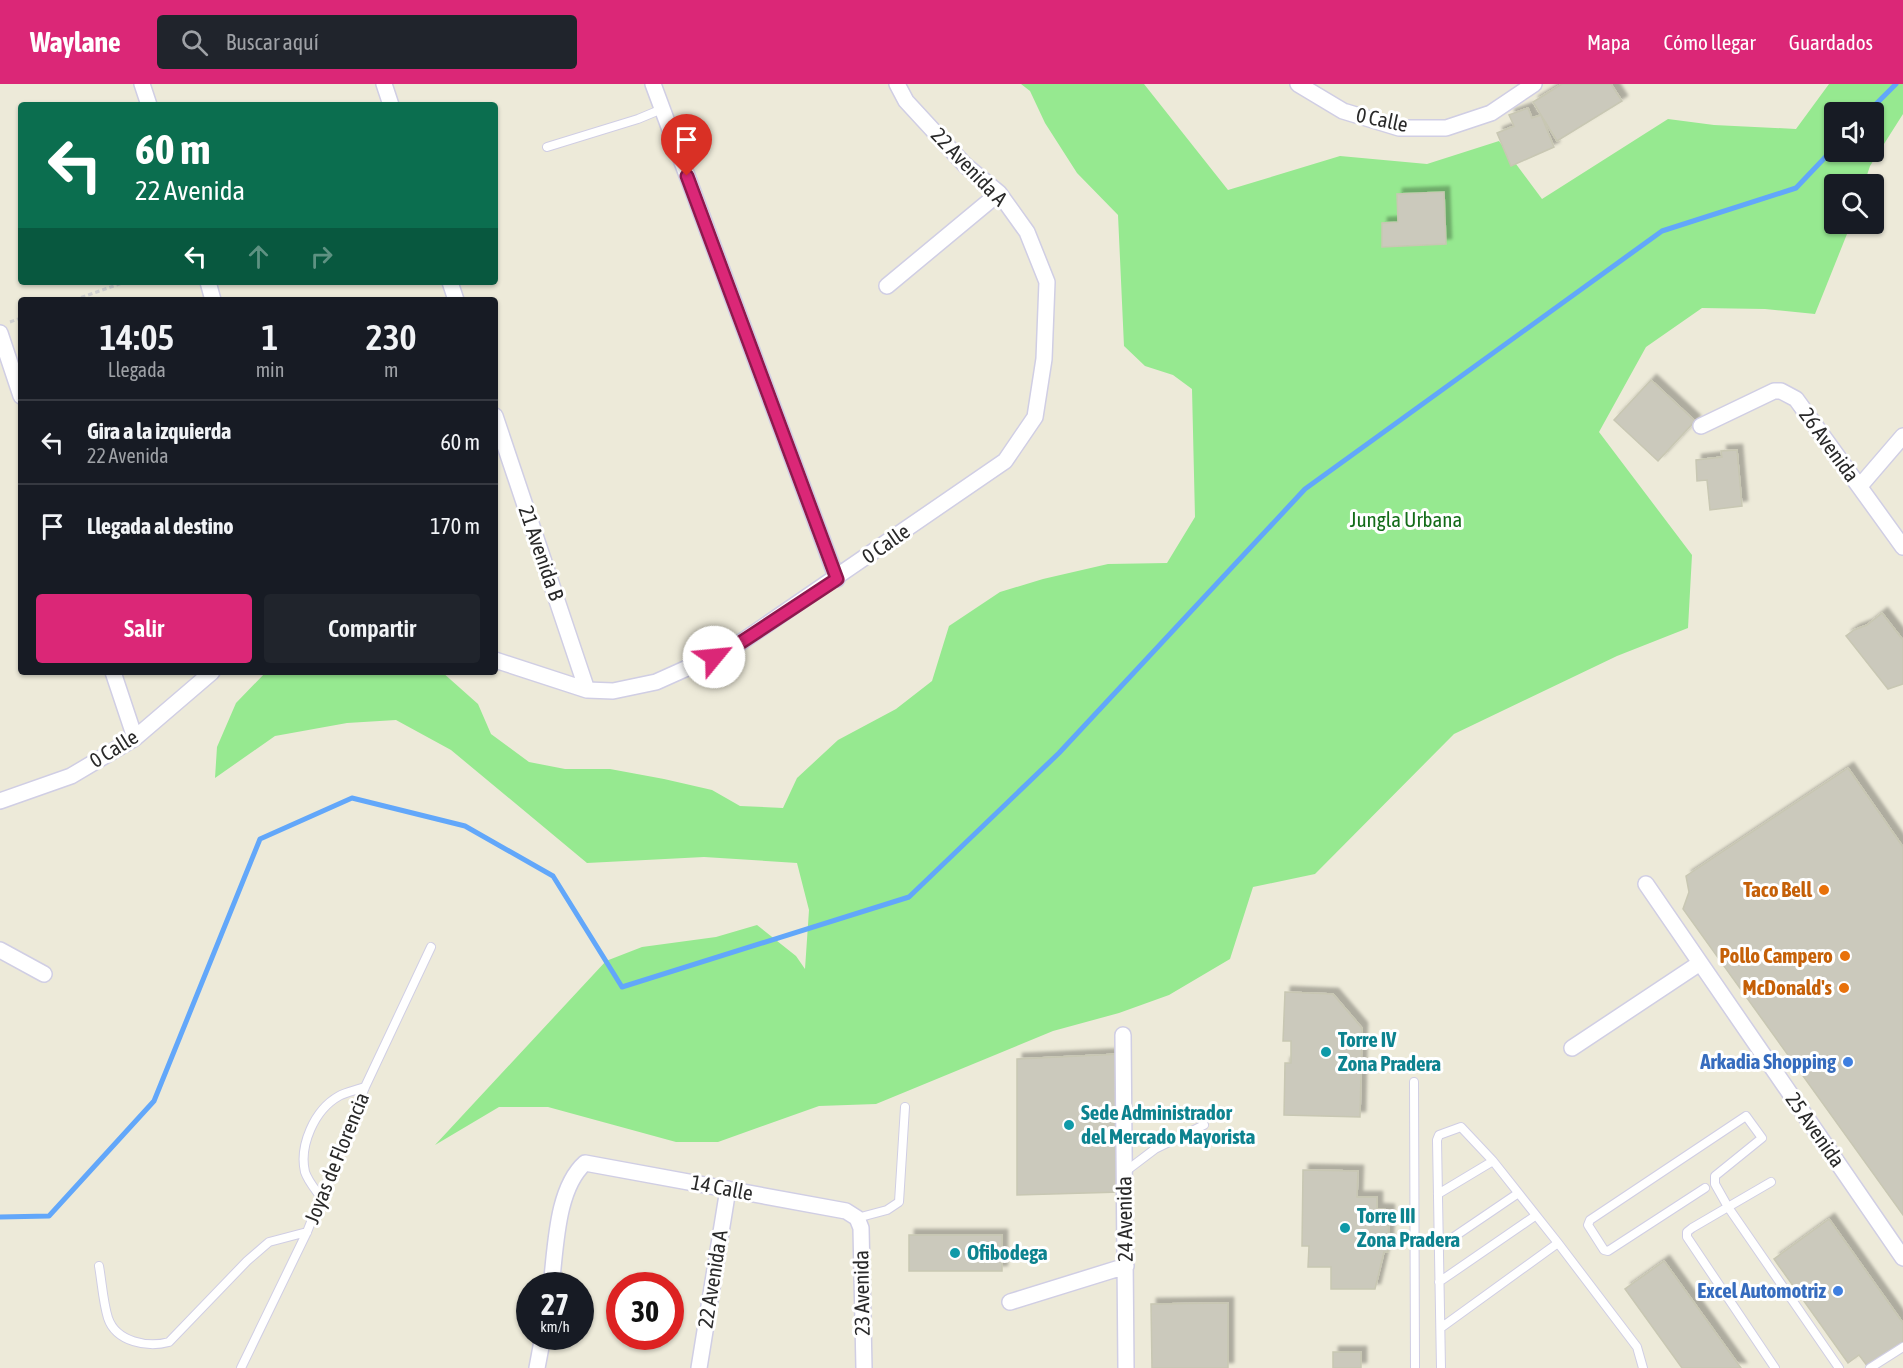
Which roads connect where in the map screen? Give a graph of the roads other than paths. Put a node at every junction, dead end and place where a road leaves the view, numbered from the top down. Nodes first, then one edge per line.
1 (142, 84) edge
2 (384, 84) edge
3 (653, 84) edge
4 (897, 84) edge
5 (1298, 84) edge
6 (1534, 84) edge
7 (148, 102) edge
8 (390, 102) edge
9 (662, 109) junction
10 (547, 147) dead end
11 (999, 193) junction
12 (887, 286) dead end
13 (0, 333) edge
14 (1044, 359) joint
15 (18, 387) edge
16 (498, 425) edge
17 (1701, 426) dead end
18 (1903, 436) edge
19 (1860, 486) junction
20 (1903, 547) edge
21 (837, 579) junction
22 (498, 661) edge
23 (114, 675) edge
24 (208, 675) edge
25 (587, 690) junction
26 (135, 738) junction
27 (0, 801) edge
28 (1646, 884) dead end
29 (431, 947) dead end
30 (0, 950) edge
31 (1700, 963) junction
32 (44, 974) dead end
33 (1123, 1035) dead end
34 (1572, 1048) dead end
35 (1414, 1082) dead end
36 (365, 1087) junction
37 (905, 1107) dead end
38 (1204, 1125) dead end
39 (1493, 1161) junction
40 (1124, 1172) junction
41 (1771, 1182) dead end
42 (1705, 1188) dead end
43 (728, 1189) junction
44 (1438, 1194) junction
45 (1517, 1194) junction
46 (320, 1196) junction
47 (1728, 1207) junction
48 (1535, 1216) junction
49 (857, 1218) junction
50 (307, 1232) junction
51 (1558, 1243) junction
52 (1439, 1247) junction
53 (1903, 1257) edge
54 (99, 1266) dead end
55 (1126, 1266) junction
56 (553, 1272) edge
57 (1439, 1282) junction
58 (1010, 1302) dead end
59 (1442, 1328) junction
60 (1903, 1347) edge
61 (540, 1350) edge
62 (242, 1368) edge
63 (537, 1368) edge
64 (699, 1368) edge
65 (864, 1368) edge
66 (1126, 1368) edge
67 (1415, 1368) edge
68 (1441, 1368) edge
69 (1643, 1368) edge
70 (1776, 1368) edge
71 (1839, 1368) edge
72 (1870, 1368) edge

1 - 7 street
2 - 8 street
3 - 9 street
4 - 11 street, 22 Avenida A
5 - 6 street, 0 Calle
9 - 10 lane
9 - 21 street
11 - 12 street
11 - 14 street, 22 Avenida A
13 - 15 street
14 - 21 street, 0 Calle
16 - 25 street, 21 Avenida B
17 - 19 street, 26 Avenida
18 - 19 street
19 - 20 street, 26 Avenida
21 - 25 street, 0 Calle
22 - 25 street, 0 Calle
23 - 26 street
24 - 26 street, 0 Calle
26 - 27 street, 0 Calle
28 - 31 street, 25 Avenida
29 - 36 lane, Joyas de Florencia
30 - 32 street
31 - 34 street
31 - 53 street, 25 Avenida
33 - 40 street, 24 Avenida
35 - 67 lane
36 - 46 lane, Joyas de Florencia
36 - 46 lane
37 - 49 lane
38 - 40 lane
39 - 44 lane
39 - 44 lane
39 - 45 lane
40 - 55 street, 24 Avenida
41 - 47 lane
42 - 47 lane
43 - 49 street, 14 Calle
43 - 56 street, 14 Calle
43 - 64 street, 22 Avenida A
44 - 52 lane
45 - 48 lane
45 - 52 lane
46 - 50 lane, Joyas de Florencia
47 - 70 lane
47 - 71 lane
48 - 51 lane
48 - 57 lane
49 - 65 street, 23 Avenida
50 - 54 lane
50 - 62 lane, Joyas de Florencia
51 - 59 lane
51 - 69 lane
52 - 57 lane
55 - 58 street
55 - 66 street, 24 Avenida
57 - 59 lane
59 - 68 lane
60 - 72 lane
61 - 63 street

